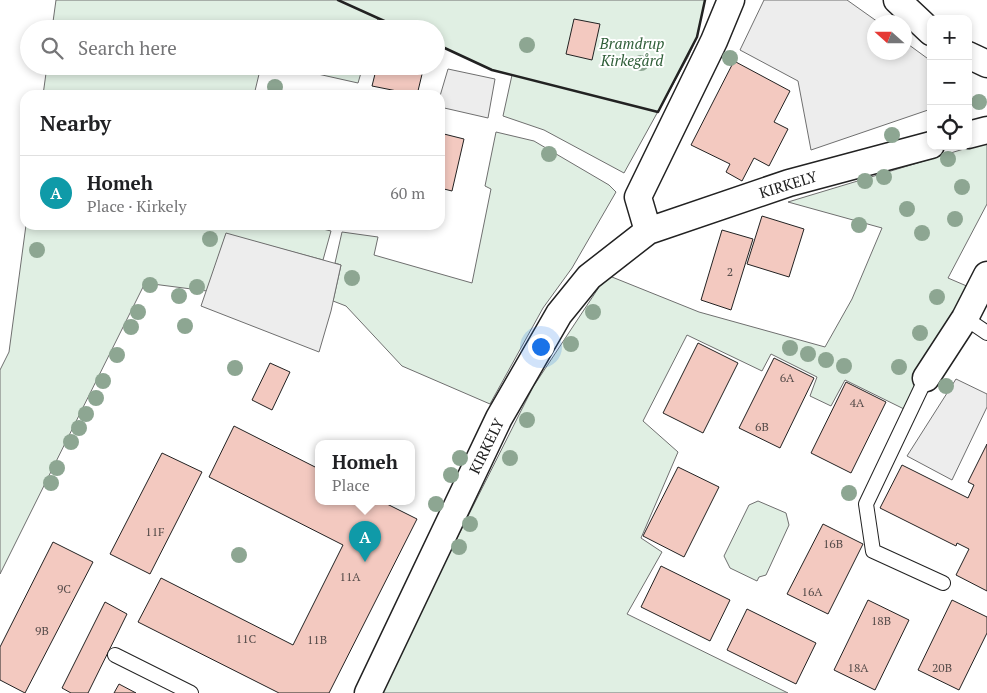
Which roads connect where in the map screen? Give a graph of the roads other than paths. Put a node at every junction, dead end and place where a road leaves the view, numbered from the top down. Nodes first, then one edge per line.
1 (731, 0) edge
2 (897, 0) edge
3 (927, 28) edge
4 (972, 57) edge
5 (987, 64) edge
6 (987, 130) edge
7 (972, 135) edge
8 (927, 146) edge
9 (648, 231) junction
10 (987, 275) edge
11 (966, 318) junction
12 (987, 333) edge
13 (926, 378) joint
14 (943, 583) dead end
15 (115, 655) dead end
16 (191, 693) edge
17 (368, 693) edge

1 - 9 street
2 - 3 street
4 - 5 street
6 - 7 street
8 - 9 street, KIRKELY
9 - 17 street, KIRKELY
10 - 11 street
11 - 12 lane
11 - 13 street
13 - 14 lane
15 - 16 lane

